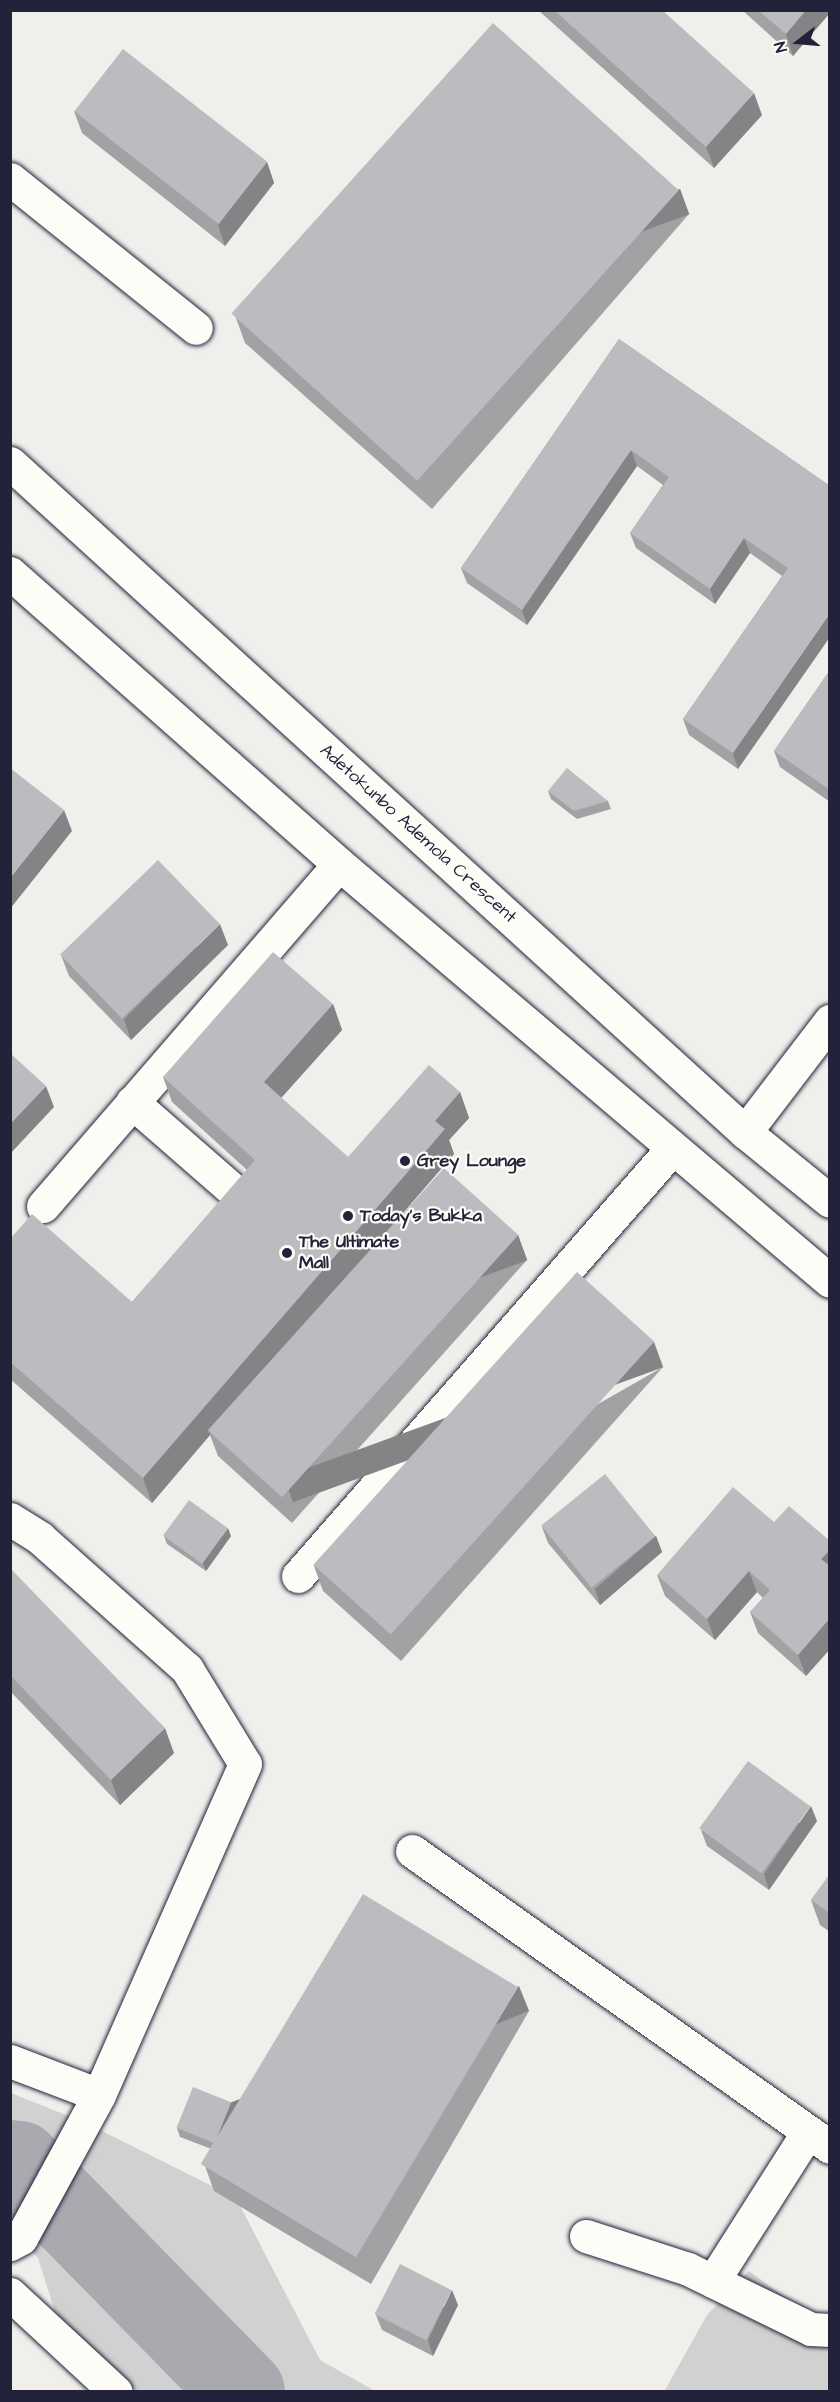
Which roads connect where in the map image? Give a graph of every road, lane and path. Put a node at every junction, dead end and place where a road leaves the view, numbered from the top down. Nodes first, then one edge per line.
1 (10, 179) edge
2 (196, 328) dead end
3 (10, 463) edge
4 (10, 573) edge
5 (339, 864) junction
6 (830, 1022) edge
7 (132, 1102) junction
8 (745, 1132) junction
9 (670, 1150) junction
10 (234, 1191) edge
11 (830, 1201) edge
12 (43, 1206) dead end
13 (830, 1281) edge
14 (10, 1519) edge
15 (298, 1576) dead end
16 (412, 1851) dead end
17 (10, 2061) edge
18 (92, 2109) junction
19 (819, 2140) edge
20 (586, 2236) dead end
21 (16, 2241) edge
22 (713, 2281) junction
23 (10, 2294) edge
24 (830, 2330) edge
25 (116, 2391) edge

1 - 2 main road
3 - 8 main road, Adetokunbo Ademola Crescent
4 - 5 main road
5 - 7 main road
5 - 9 main road
6 - 8 main road
7 - 10 main road
7 - 12 main road
8 - 11 main road, Adetokunbo Ademola Crescent
9 - 13 main road
9 - 15 main road
14 - 18 main road
16 - 19 main road
17 - 18 main road
18 - 21 main road
19 - 22 main road
20 - 22 main road
22 - 24 main road
23 - 25 main road

